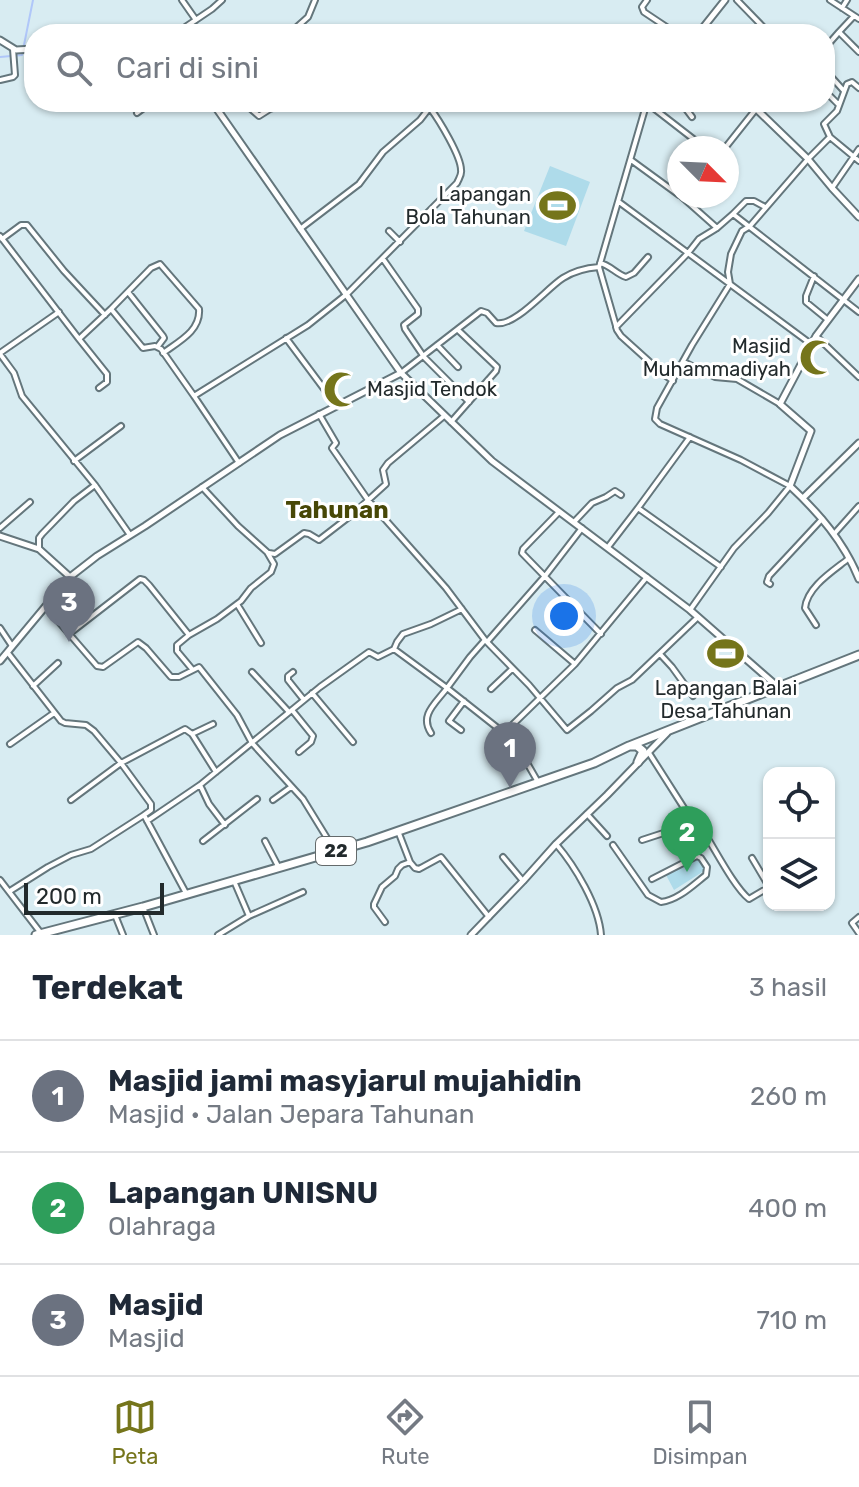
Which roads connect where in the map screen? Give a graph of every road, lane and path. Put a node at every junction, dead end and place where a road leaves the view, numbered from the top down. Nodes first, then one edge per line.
1 (182, 0) edge
2 (222, 0) edge
3 (315, 0) edge
4 (647, 0) edge
5 (725, 0) edge
6 (737, 0) edge
7 (830, 0) edge
8 (847, 0) edge
9 (842, 8) junction
10 (856, 18) edge
11 (196, 20) junction
12 (190, 24) edge
13 (300, 24) edge
14 (662, 24) edge
15 (706, 24) edge
16 (760, 24) edge
17 (839, 32) junction
18 (835, 37) edge
19 (0, 40) edge
20 (23, 50) edge
21 (859, 52) edge
22 (0, 80) edge
23 (835, 81) edge
24 (858, 84) edge
25 (844, 91) junction
26 (835, 101) edge
27 (839, 105) junction
28 (219, 112) edge
29 (426, 112) edge
30 (432, 112) edge
31 (644, 112) edge
32 (659, 112) edge
33 (688, 112) edge
34 (753, 112) edge
35 (760, 112) edge
36 (692, 117) dead end
37 (689, 136) edge
38 (734, 136) edge
39 (830, 137) junction
40 (859, 149) edge
41 (853, 157) junction
42 (808, 159) junction
43 (631, 160) junction
44 (859, 161) edge
45 (667, 185) edge
46 (832, 188) junction
47 (619, 202) junction
48 (765, 207) junction
49 (695, 208) edge
50 (733, 214) junction
51 (859, 217) edge
52 (750, 226) junction
53 (717, 228) junction
54 (300, 229) junction
55 (389, 231) dead end
56 (1, 237) edge
57 (400, 242) junction
58 (688, 253) junction
59 (648, 257) dead end
60 (383, 259) junction
61 (600, 265) junction
62 (814, 276) junction
63 (859, 279) edge
64 (730, 284) junction
65 (128, 292) junction
66 (347, 294) junction
67 (843, 300) junction
68 (111, 309) junction
69 (59, 312) junction
70 (859, 312) edge
71 (105, 315) junction
72 (828, 320) junction
73 (616, 327) junction
74 (458, 330) junction
75 (816, 336) junction
76 (286, 338) junction
77 (79, 339) junction
78 (811, 344) junction
79 (437, 345) junction
80 (158, 346) junction
81 (163, 353) junction
82 (0, 354) edge
83 (424, 357) junction
84 (684, 362) junction
85 (458, 367) dead end
86 (401, 373) junction
87 (859, 377) edge
88 (673, 381) junction
89 (99, 388) dead end
90 (194, 396) junction
91 (469, 402) junction
92 (780, 404) junction
93 (336, 405) junction
94 (319, 414) junction
95 (444, 416) junction
96 (451, 423) junction
97 (121, 426) dead end
98 (690, 437) junction
99 (859, 443) edge
100 (854, 449) junction
101 (859, 455) edge
102 (74, 461) junction
103 (239, 463) junction
104 (95, 485) junction
105 (790, 486) junction
106 (202, 487) junction
107 (621, 495) dead end
108 (803, 498) junction
109 (368, 500) junction
110 (30, 502) dead end
111 (859, 506) edge
112 (638, 508) junction
113 (559, 512) junction
114 (822, 519) junction
115 (574, 522) junction
116 (0, 528) edge
117 (582, 528) junction
118 (834, 534) junction
119 (130, 535) junction
120 (0, 536) edge
121 (608, 547) junction
122 (39, 549) junction
123 (267, 552) junction
124 (850, 558) junction
125 (721, 567) junction
126 (545, 576) junction
127 (70, 577) junction
128 (647, 577) junction
129 (859, 579) edge
130 (770, 584) dead end
131 (237, 604) junction
132 (46, 607) junction
133 (462, 609) junction
134 (690, 610) junction
135 (698, 617) junction
136 (816, 625) dead end
137 (0, 628) edge
138 (535, 630) dead end
139 (69, 634) junction
140 (601, 634) junction
141 (189, 635) junction
142 (486, 641) junction
143 (261, 643) dead end
144 (12, 646) junction
145 (394, 649) junction
146 (8, 653) junction
147 (660, 654) junction
148 (859, 655) edge
149 (0, 661) edge
150 (58, 663) dead end
151 (575, 664) junction
152 (192, 669) junction
153 (512, 669) junction
154 (252, 672) dead end
155 (293, 672) dead end
156 (33, 686) junction
157 (779, 687) junction
158 (447, 688) junction
159 (491, 689) dead end
160 (312, 693) junction
161 (693, 696) dead end
162 (540, 698) junction
163 (304, 700) junction
164 (464, 701) junction
165 (291, 711) junction
166 (54, 713) junction
167 (213, 724) dead end
168 (461, 730) dead end
169 (668, 732) junction
170 (431, 733) dead end
171 (504, 733) junction
172 (192, 734) junction
173 (353, 742) dead end
174 (252, 743) junction
175 (10, 744) dead end
176 (629, 746) junction
177 (299, 752) dead end
178 (649, 753) junction
179 (638, 762) junction
180 (121, 763) junction
181 (216, 772) junction
182 (538, 782) junction
183 (200, 785) junction
184 (291, 787) junction
185 (257, 799) dead end
186 (71, 800) dead end
187 (273, 800) dead end
188 (587, 814) junction
189 (144, 815) junction
190 (147, 821) junction
191 (693, 821) junction
192 (225, 825) junction
193 (398, 831) junction
194 (607, 836) dead end
195 (642, 840) dead end
196 (203, 841) dead end
197 (265, 841) dead end
198 (556, 844) junction
199 (613, 845) dead end
200 (335, 851) junction
201 (503, 857) dead end
202 (752, 858) dead end
203 (410, 862) junction
204 (279, 868) junction
205 (652, 879) dead end
206 (0, 880) edge
207 (234, 881) junction
208 (523, 881) junction
209 (10, 891) junction
210 (303, 892) dead end
211 (187, 895) junction
212 (143, 907) junction
213 (115, 915) junction
214 (249, 916) junction
215 (489, 917) junction
216 (859, 917) edge
217 (385, 922) dead end
218 (226, 933) edge
219 (859, 933) edge
220 (38, 934) edge
221 (123, 935) edge
222 (154, 935) edge
223 (218, 935) edge
224 (471, 935) edge
225 (601, 935) edge

1 - 11 street
2 - 11 street
3 - 13 street
4 - 14 street
5 - 15 street
6 - 16 street
7 - 9 street
8 - 9 street
9 - 10 street
10 - 17 street
11 - 12 street
17 - 18 street
17 - 21 street
19 - 20 street
20 - 22 street
23 - 25 street
24 - 25 street
25 - 27 street
26 - 27 street
27 - 39 street
28 - 54 street
29 - 54 street
30 - 57 street
31 - 43 street
32 - 37 street
33 - 36 street
34 - 38 street
35 - 42 street
39 - 41 street
39 - 42 street
40 - 41 street
41 - 44 street
41 - 46 street
42 - 46 street
42 - 48 street
43 - 45 street
43 - 47 street
46 - 51 street
47 - 58 street
47 - 61 street
48 - 50 street
48 - 52 street
49 - 53 street
50 - 52 street
50 - 53 street
52 - 62 street
52 - 64 street
53 - 58 street
54 - 66 street
55 - 57 street
56 - 69 street
56 - 71 street
57 - 60 street
58 - 64 street
58 - 73 street
59 - 61 street
60 - 66 street
60 - 83 street
61 - 73 street
61 - 74 street
62 - 67 street
62 - 72 street
63 - 67 street
64 - 78 street
64 - 84 street
65 - 68 street
65 - 80 street
65 - 81 street
66 - 76 street
66 - 86 street
67 - 70 street
67 - 72 street
68 - 71 street
68 - 80 street
69 - 77 street
69 - 82 street
71 - 77 street
72 - 75 street
73 - 88 street
74 - 79 street
74 - 91 street
75 - 78 street
75 - 87 street
76 - 90 street
76 - 93 street
77 - 89 street
78 - 92 street
79 - 83 street
79 - 85 street
80 - 81 street
81 - 90 street
82 - 102 street
83 - 86 street
83 - 91 street
84 - 88 street
84 - 92 street
86 - 93 street
86 - 95 street
88 - 98 street
90 - 103 street
91 - 96 street
92 - 105 street
93 - 94 street
94 - 103 street
94 - 109 street
95 - 96 street
95 - 109 street
96 - 113 street
97 - 102 street
98 - 105 street
98 - 112 street
99 - 100 street
100 - 101 street
100 - 108 street
102 - 104 street
103 - 106 street
104 - 119 street
104 - 122 street
105 - 108 street
105 - 125 street
106 - 119 street
106 - 123 street
107 - 115 street
108 - 114 street
109 - 123 street
109 - 133 street
110 - 116 street
111 - 118 street
112 - 121 street
112 - 125 street
113 - 115 street
113 - 126 street
114 - 118 street
114 - 130 street
115 - 117 street
117 - 121 street
117 - 126 street
118 - 124 street
119 - 127 street
120 - 122 street
121 - 128 street
122 - 127 street
123 - 131 street
124 - 129 street
124 - 136 street
125 - 134 street
126 - 140 street
126 - 142 street
127 - 132 street
128 - 134 street
128 - 140 street
131 - 141 street
131 - 143 street
132 - 139 street
132 - 144 street
133 - 142 street
133 - 145 street
134 - 135 street
135 - 147 street
135 - 157 street
137 - 144 street
138 - 151 street
139 - 141 street
139 - 152 street
140 - 151 street
141 - 152 street
142 - 153 street
142 - 158 street
144 - 146 street
145 - 158 street
145 - 160 street
146 - 149 street
146 - 156 street
147 - 161 street
147 - 162 street
148 - 157 highway, 22
150 - 156 street
151 - 162 street
152 - 174 street
153 - 159 street
153 - 162 street
154 - 165 street
155 - 163 street
156 - 166 street
157 - 169 highway, 22
158 - 164 street
158 - 170 street
160 - 163 street
160 - 173 street
162 - 171 street
163 - 165 street
164 - 168 street
164 - 171 street
165 - 174 street
165 - 177 street
166 - 175 street
166 - 180 street
167 - 172 street
169 - 176 highway, 22
169 - 178 street
171 - 182 street
172 - 180 street
172 - 181 street
174 - 181 street
174 - 184 street
176 - 179 highway
176 - 182 highway, 22
178 - 179 street
178 - 191 street
179 - 188 street
180 - 186 street
180 - 189 street
181 - 183 street
182 - 193 highway, 22
183 - 190 street
183 - 192 street
184 - 187 street
184 - 200 street
185 - 192 street
188 - 194 street
188 - 198 street
189 - 190 street
189 - 209 street
190 - 211 street
191 - 195 street
191 - 202 street
192 - 196 street
193 - 200 highway, 22
193 - 203 street
197 - 204 street
198 - 208 street
198 - 225 street
199 - 205 street
200 - 204 highway, 22
201 - 208 street
203 - 215 street
203 - 217 street
204 - 207 highway, 22
206 - 209 street
207 - 211 highway, 22
207 - 214 street
208 - 215 street
209 - 220 street
210 - 214 street
211 - 212 highway, 22
212 - 213 highway, 22
212 - 222 street
213 - 220 highway, 22
213 - 221 street
214 - 218 street
215 - 224 street
216 - 219 street
218 - 223 street

